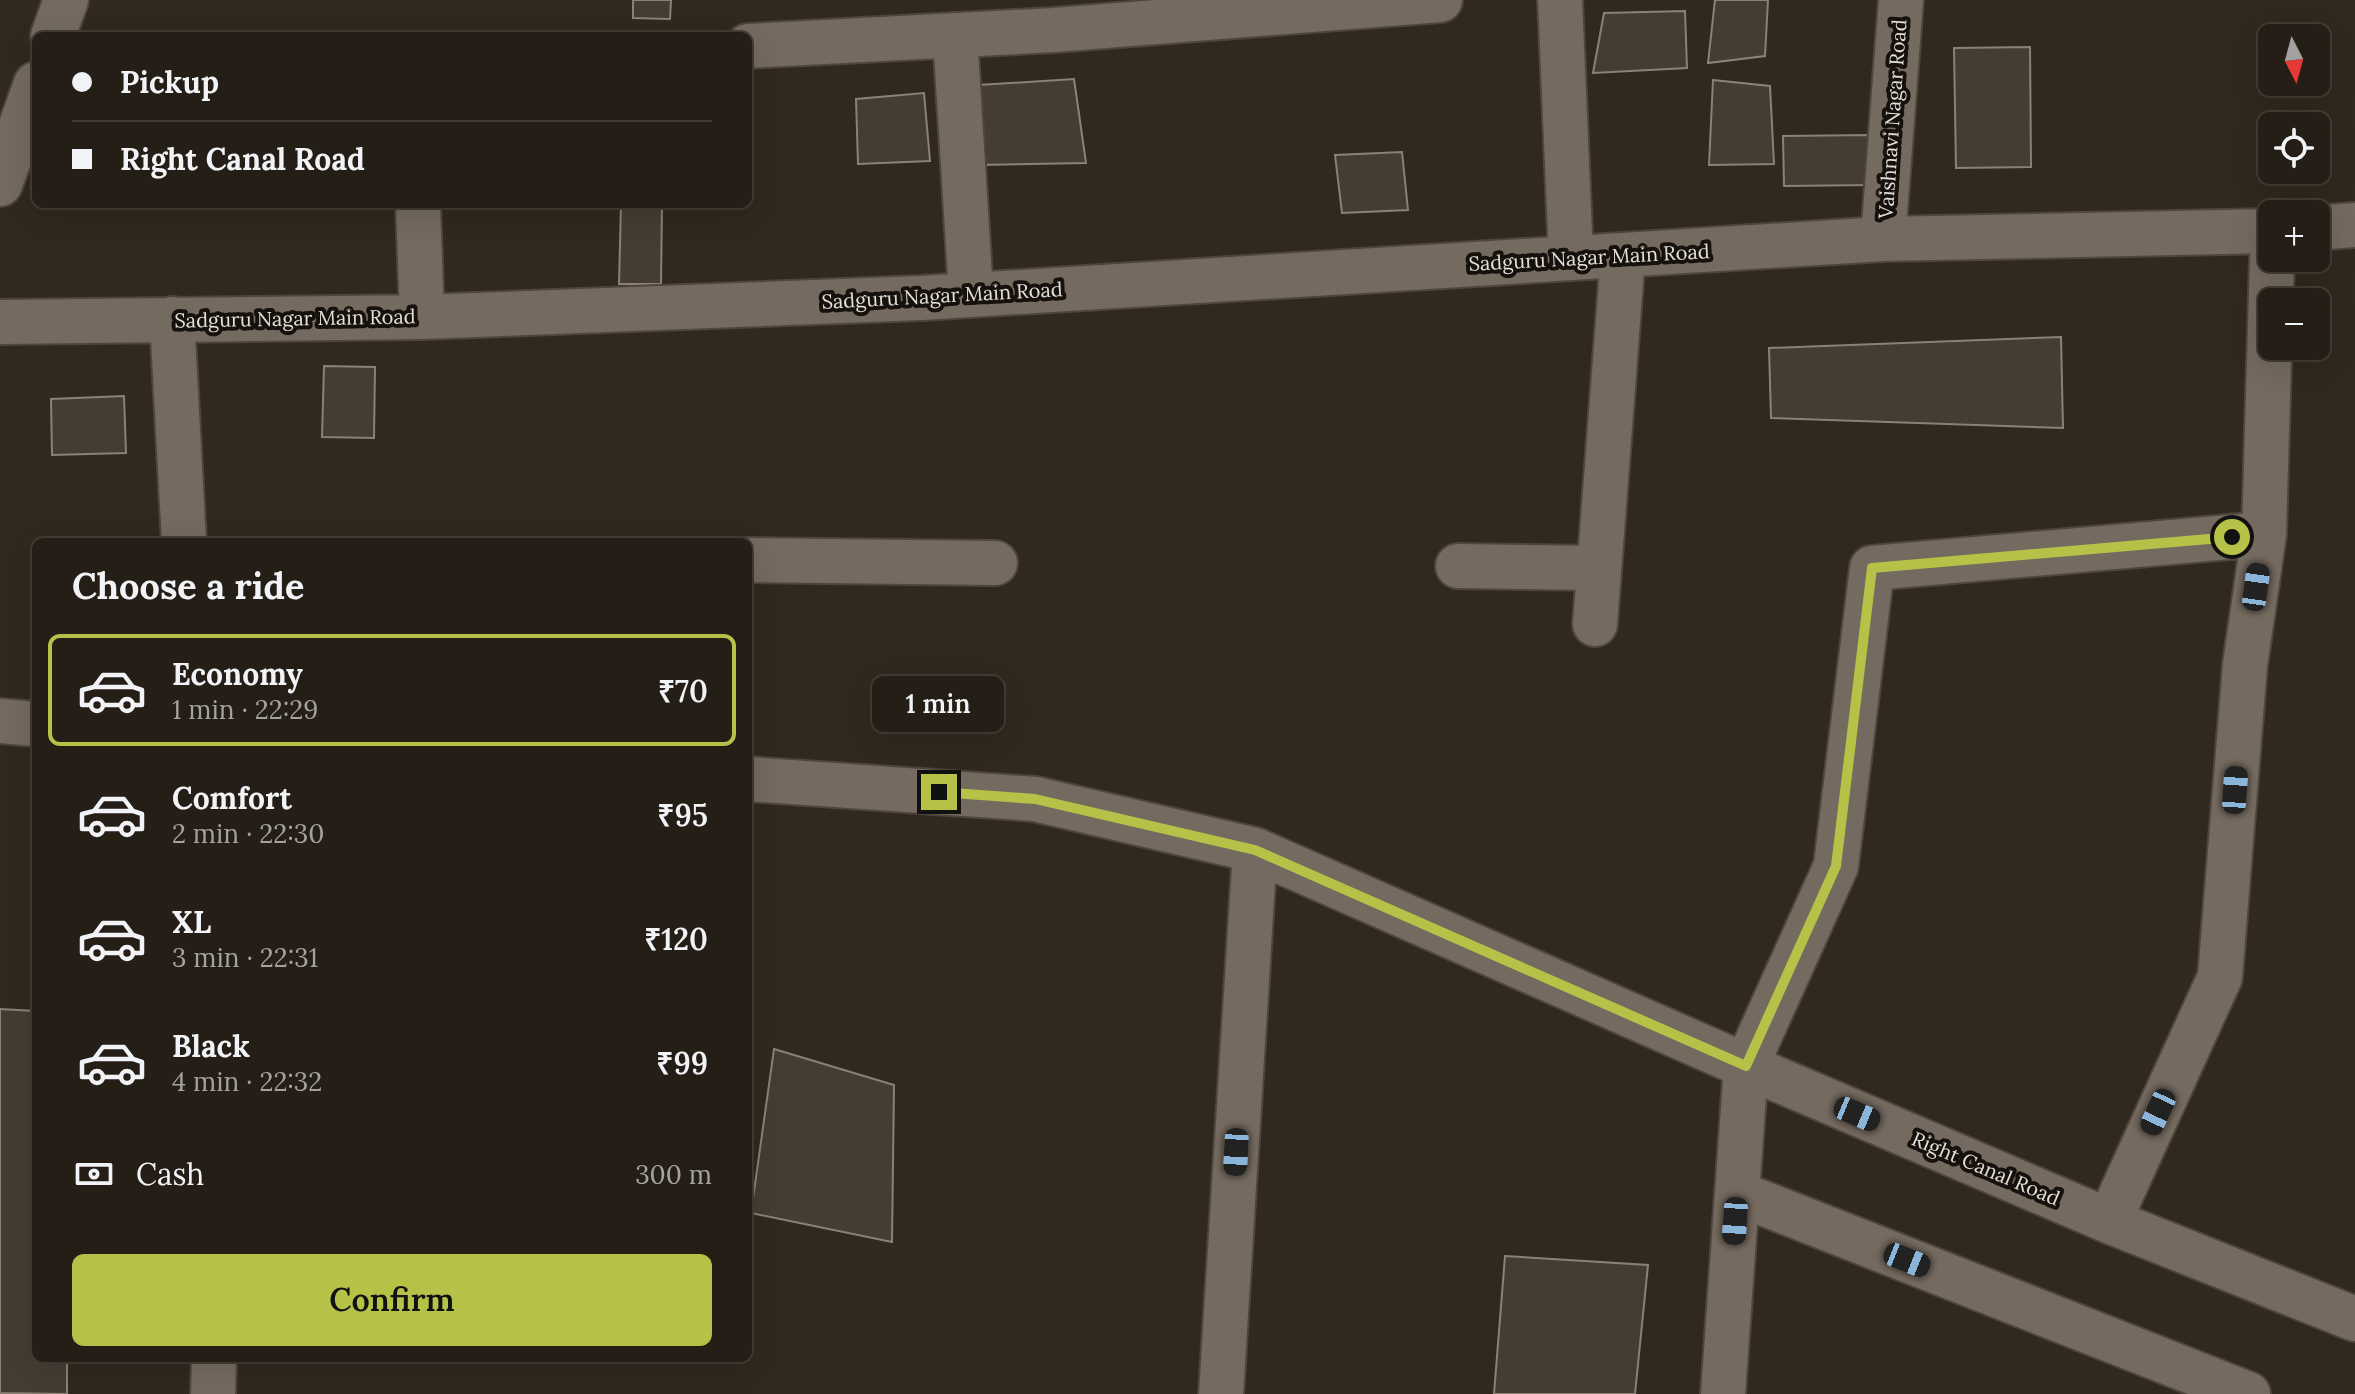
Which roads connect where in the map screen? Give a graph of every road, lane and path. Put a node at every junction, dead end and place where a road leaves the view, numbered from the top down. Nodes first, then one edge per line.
1 (66, 0) edge
2 (1440, 0) edge
3 (1560, 0) edge
4 (1901, 0) edge
5 (54, 32) edge
6 (955, 35) junction
7 (752, 46) edge
8 (32, 95) edge
9 (0, 184) edge
10 (418, 208) edge
11 (2355, 225) edge
12 (2330, 227) edge
13 (2258, 231) edge
14 (1883, 239) junction
15 (1623, 255) junction
16 (1571, 258) junction
17 (2272, 272) edge
18 (971, 294) junction
19 (422, 317) junction
20 (172, 319) junction
21 (0, 322) edge
22 (2264, 534) junction
23 (184, 538) edge
24 (752, 560) edge
25 (995, 563) dead end
26 (1458, 566) dead end
27 (1599, 568) junction
28 (1595, 624) dead end
29 (0, 721) edge
30 (32, 724) edge
31 (752, 779) edge
32 (1255, 850) junction
33 (1746, 1066) junction
34 (1737, 1193) junction
35 (2109, 1221) junction
36 (2355, 1319) edge
37 (214, 1362) edge
38 (213, 1394) edge
39 (1221, 1394) edge
40 (1723, 1394) edge
41 (2248, 1394) edge

1 - 5 street
2 - 6 street
3 - 16 street
4 - 14 street, Vaishnavi Nagar Road
6 - 7 street
6 - 18 street
8 - 9 street
10 - 19 street
11 - 12 street
13 - 14 street, Sadguru Nagar Main Road
14 - 15 street, Sadguru Nagar Main Road
15 - 16 street, Sadguru Nagar Main Road
15 - 27 street
16 - 18 street, Sadguru Nagar Main Road
17 - 22 street
18 - 19 street, Sadguru Nagar Main Road
19 - 20 street, Sadguru Nagar Main Road
20 - 21 street, Sadguru Nagar Main Road
20 - 23 street
22 - 33 street
22 - 35 street
24 - 25 street
26 - 27 street
27 - 28 street
29 - 30 street
31 - 32 street, Right Canal Road
32 - 33 street, Right Canal Road
32 - 39 street
33 - 34 street
33 - 35 street, Right Canal Road
34 - 40 street
34 - 41 street
35 - 36 street, Right Canal Road
37 - 38 street

